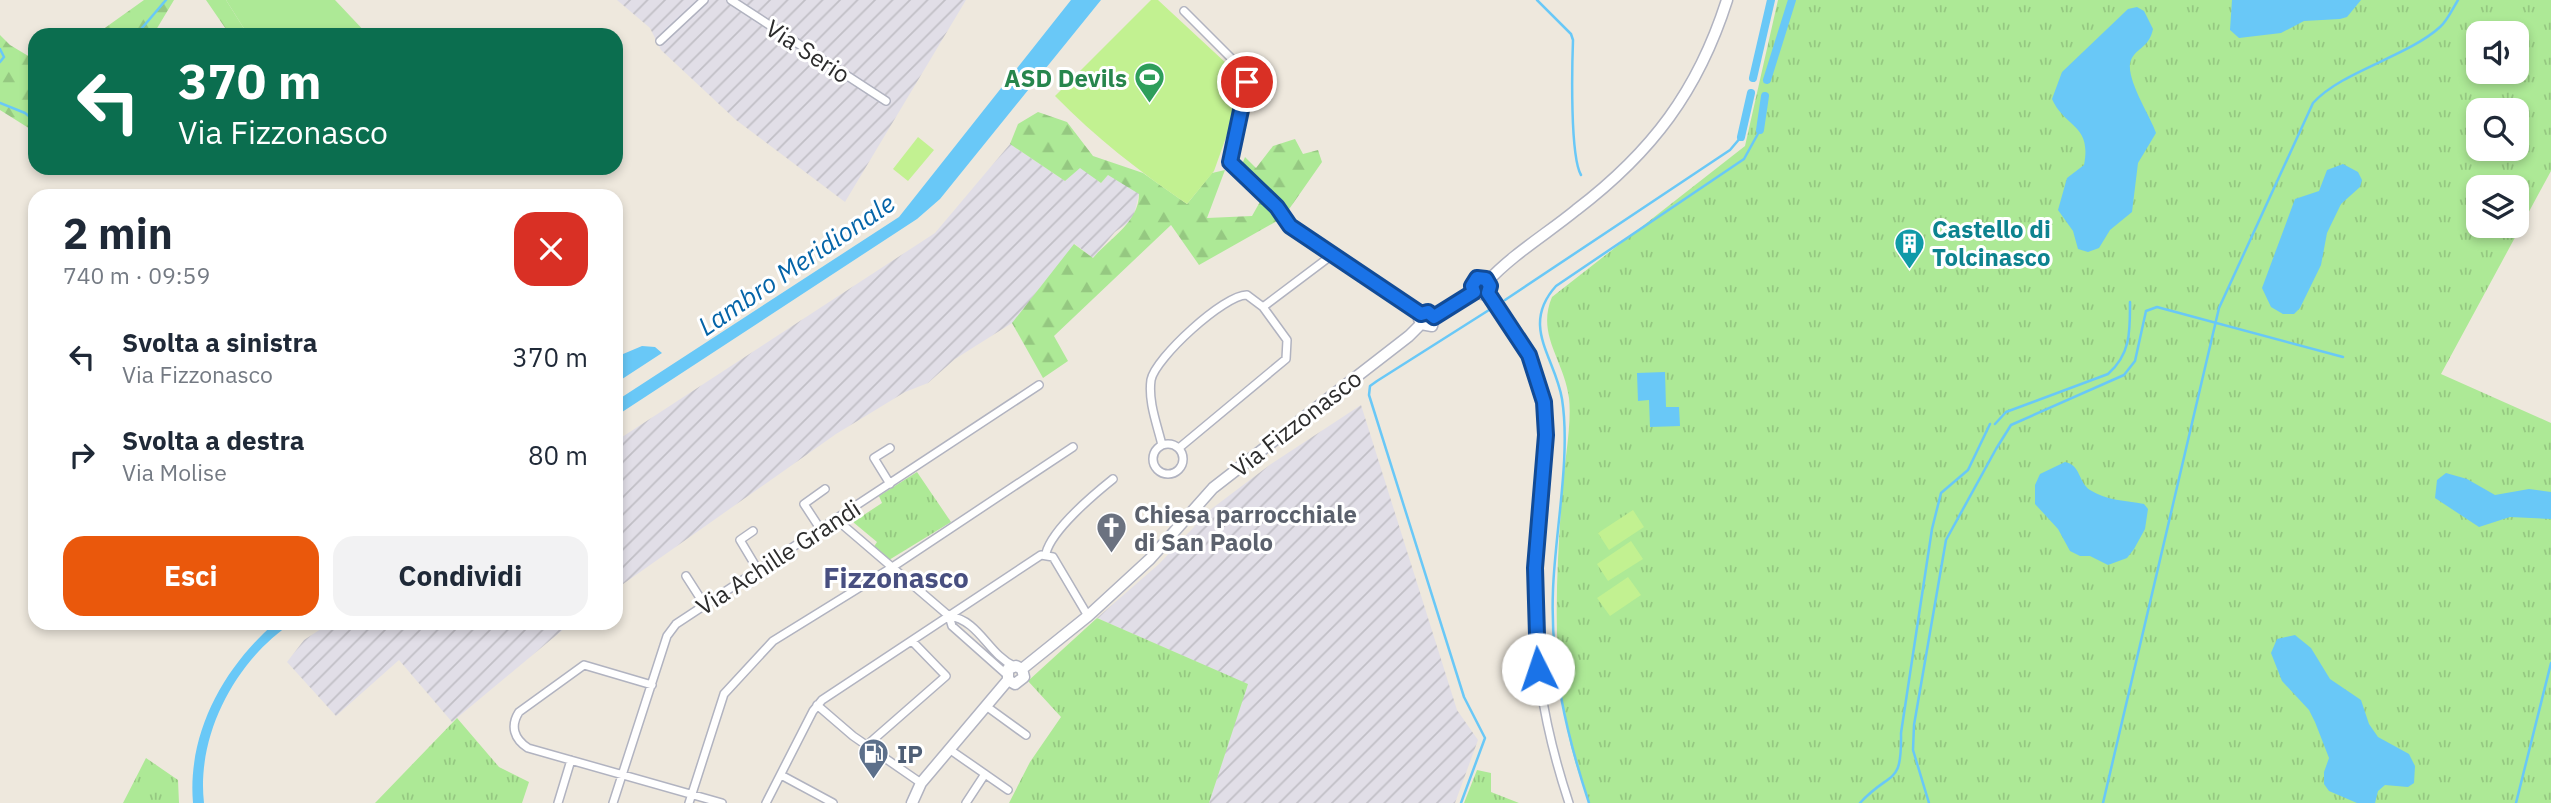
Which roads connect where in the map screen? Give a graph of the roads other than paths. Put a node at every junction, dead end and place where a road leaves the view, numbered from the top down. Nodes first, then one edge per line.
1 (704, 0) edge
2 (731, 0) edge
3 (1727, 0) edge
4 (1184, 11) dead end
5 (660, 41) dead end
6 (886, 101) dead end
7 (1332, 255) junction
8 (1488, 281) junction
9 (1474, 292) junction
10 (1490, 296) junction
11 (1263, 307) junction
12 (1421, 319) junction
13 (1039, 385) dead end
14 (1162, 445) junction
15 (1073, 447) dead end
16 (890, 448) dead end
17 (1179, 448) junction
18 (1113, 479) dead end
19 (890, 484) junction
20 (825, 489) dead end
21 (837, 520) junction
22 (821, 530) junction
23 (753, 531) dead end
24 (1046, 553) junction
25 (891, 568) junction
26 (758, 570) junction
27 (686, 576) dead end
28 (704, 604) junction
29 (949, 616) junction
30 (1088, 616) junction
31 (912, 641) junction
32 (1012, 672) junction
33 (652, 685) junction
34 (817, 705) junction
35 (986, 706) junction
36 (1026, 735) dead end
37 (866, 746) junction
38 (949, 749) junction
39 (571, 760) junction
40 (985, 774) junction
41 (622, 775) junction
42 (781, 775) junction
43 (921, 783) junction
44 (1008, 790) dead end
45 (692, 794) junction
46 (558, 803) edge
47 (613, 803) edge
48 (689, 803) edge
49 (722, 803) edge
50 (766, 803) edge
51 (833, 803) edge
52 (912, 803) edge
53 (966, 803) edge
54 (1569, 803) edge

1 - 5 street
2 - 6 street, Via Serio
3 - 8 main road
4 - 7 street
7 - 11 street
7 - 12 street
8 - 9 main road, Via Fizzonasco
8 - 10 main road
9 - 10 main road
9 - 12 main road, Via Fizzonasco
10 - 54 street
11 - 14 street
11 - 17 street
12 - 30 main road, Via Fizzonasco
13 - 19 street, Via Achille Grandi
14 - 17 street
14 - 17 street
15 - 25 street
16 - 19 street
18 - 24 street
19 - 21 street, Via Achille Grandi
20 - 22 street
21 - 22 street, Via Achille Grandi
21 - 25 street
22 - 26 street, Via Achille Grandi
23 - 26 street
24 - 29 street
24 - 30 street
25 - 29 street
25 - 45 street
26 - 28 street, Via Achille Grandi
27 - 28 street
28 - 33 street, Via Achille Grandi
29 - 31 street
29 - 32 street
29 - 32 street
30 - 32 main road, Via Fizzonasco
31 - 34 street
31 - 37 street
32 - 35 main road, Via Fizzonasco
33 - 39 street
33 - 41 street, Via Achille Grandi
34 - 37 street
34 - 42 street
35 - 36 street
35 - 38 main road, Via Fizzonasco
37 - 43 street
38 - 40 street
38 - 43 main road, Via Fizzonasco
39 - 41 street
39 - 46 street
40 - 44 street
40 - 53 street
41 - 45 street
41 - 47 street, Via Achille Grandi
42 - 50 street
42 - 51 street
43 - 52 main road, Via Fizzonasco
45 - 48 street
45 - 49 street

